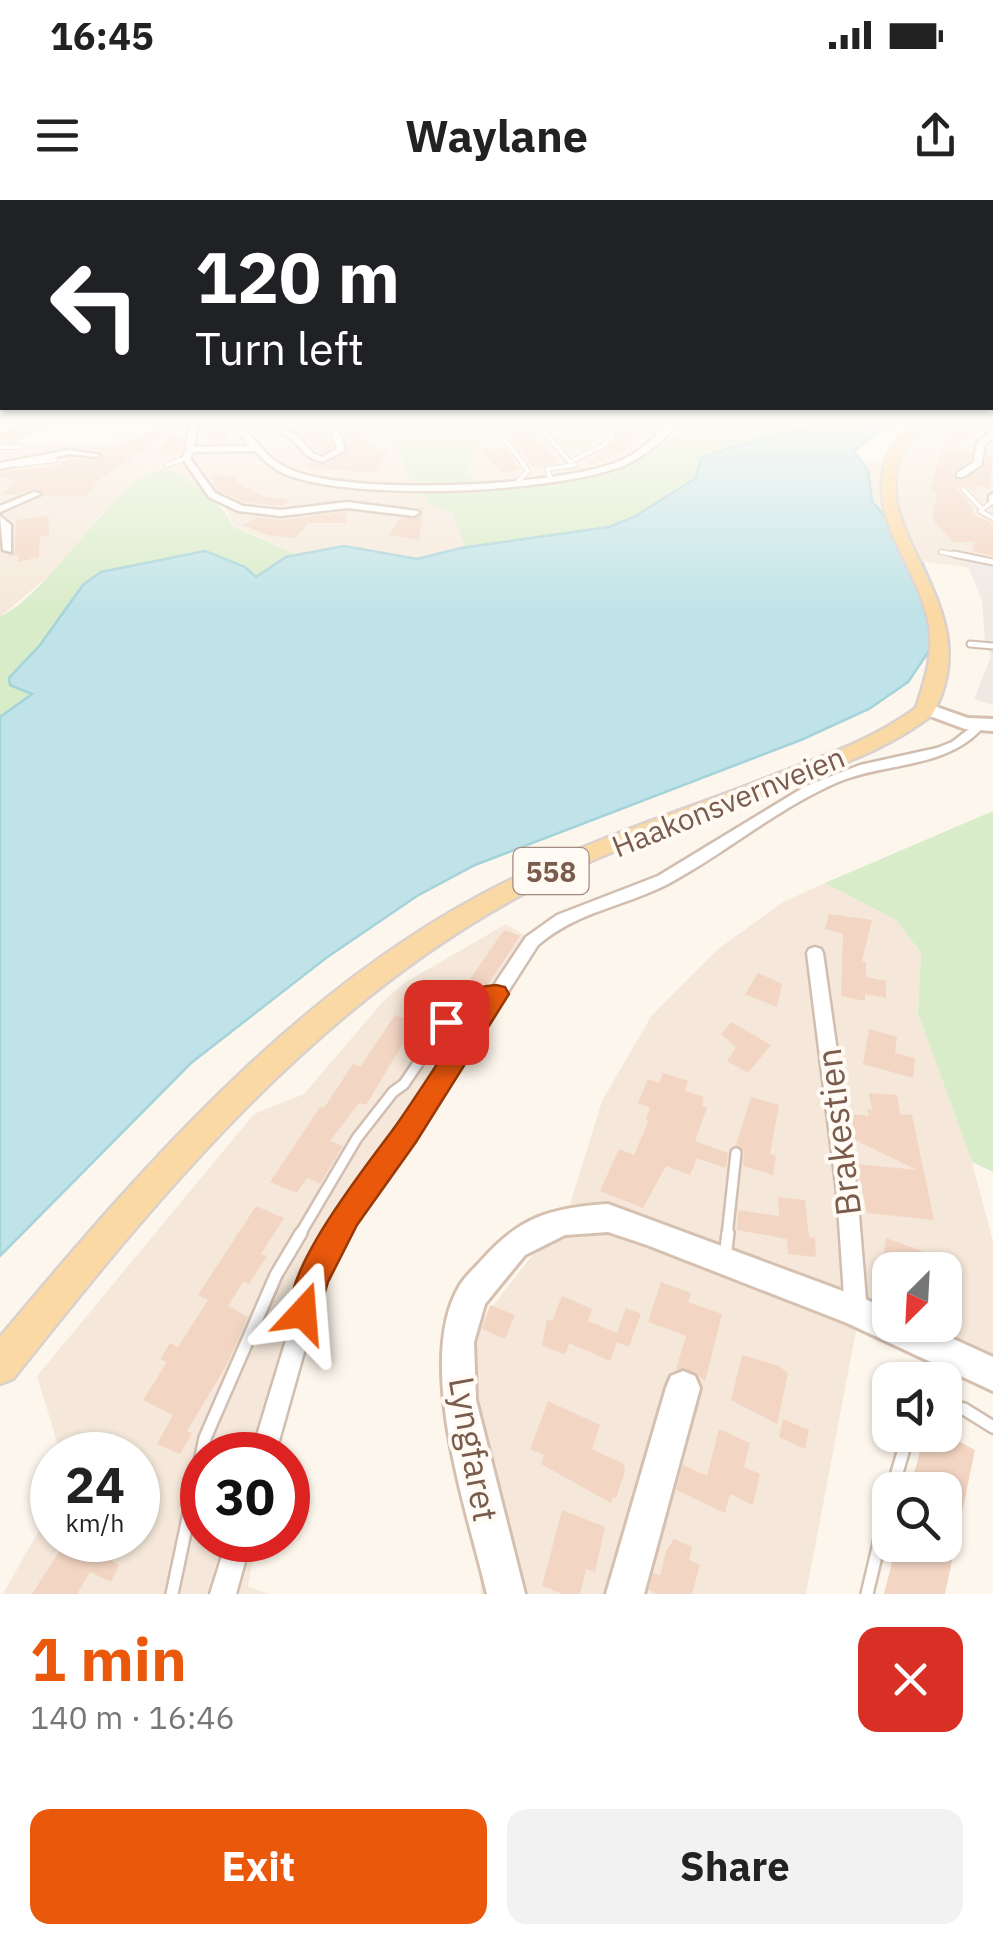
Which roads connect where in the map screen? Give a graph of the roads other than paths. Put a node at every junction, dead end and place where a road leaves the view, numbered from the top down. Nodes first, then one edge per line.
1 (206, 484) edge
2 (373, 484) edge
3 (485, 484) edge
4 (897, 484) edge
5 (963, 489) dead end
6 (37, 494) dead end
7 (993, 500) edge
8 (0, 508) edge
9 (981, 508) junction
10 (414, 513) dead end
11 (993, 518) edge
12 (0, 519) edge
13 (8, 550) dead end
14 (941, 552) junction
15 (993, 562) edge
16 (961, 580) dead end
17 (978, 636) edge
18 (928, 708) junction
19 (986, 725) edge
20 (815, 953) dead end
21 (496, 994) junction
22 (736, 1153) dead end
23 (726, 1262) junction
24 (856, 1311) junction
25 (0, 1366) edge
26 (993, 1374) edge
27 (682, 1388) dead end
28 (962, 1408) edge
29 (993, 1427) edge
30 (270, 1432) edge
31 (233, 1562) edge
32 (875, 1562) edge
33 (172, 1594) edge
34 (224, 1594) edge
35 (506, 1594) edge
36 (625, 1594) edge
37 (867, 1594) edge

1 - 10 street
2 - 3 street
4 - 14 main road
5 - 9 lane
6 - 8 street
7 - 9 lane
9 - 11 lane
12 - 13 street
14 - 15 lane
14 - 16 main road
17 - 18 main road, Haakonsvernveien / 558
18 - 19 street
18 - 25 main road, Haakonsvernveien / 558
19 - 21 street
20 - 24 street, Brakestien
21 - 30 street
21 - 33 lane
22 - 23 lane
23 - 24 street, Lyngfaret
23 - 35 street, Lyngfaret
24 - 26 street, Lyngfaret
27 - 36 street
28 - 29 lane
31 - 34 street
32 - 37 lane

